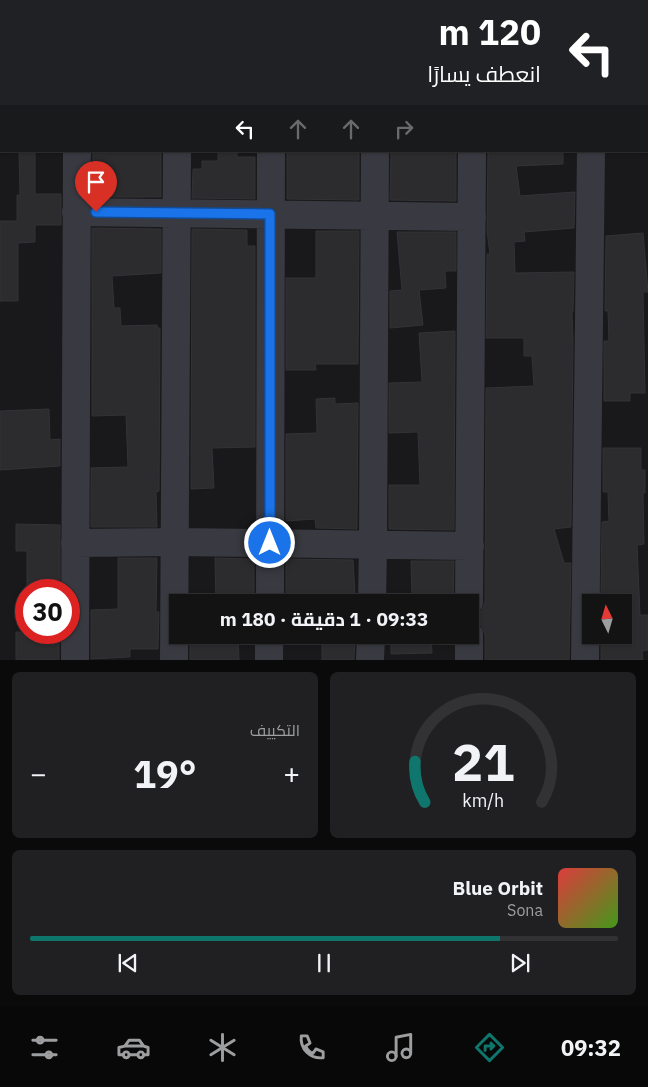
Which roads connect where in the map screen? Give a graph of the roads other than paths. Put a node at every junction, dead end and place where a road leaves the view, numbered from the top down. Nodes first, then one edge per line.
1 (77, 152) edge
2 (177, 152) edge
3 (271, 152) edge
4 (375, 152) edge
5 (472, 152) edge
6 (591, 152) edge
7 (76, 212) junction
8 (176, 213) junction
9 (270, 214) junction
10 (375, 216) junction
11 (472, 217) junction
12 (174, 542) junction
13 (75, 543) junction
14 (270, 543) junction
15 (374, 545) junction
16 (470, 546) junction
17 (270, 594) edge
18 (372, 594) edge
19 (469, 594) edge
20 (269, 644) edge
21 (371, 644) edge
22 (469, 644) edge
23 (75, 660) edge
24 (174, 660) edge
25 (269, 660) edge
26 (370, 660) edge
27 (469, 660) edge
28 (585, 660) edge

1 - 7 street
2 - 8 street
3 - 9 street
4 - 10 street
5 - 11 street
6 - 28 street
7 - 8 street
7 - 13 street
8 - 9 street
8 - 12 street
9 - 10 street
9 - 14 street
10 - 11 street
10 - 15 street
11 - 16 street
12 - 13 street
12 - 14 street
12 - 24 street
13 - 23 street
14 - 15 street
14 - 17 street
15 - 16 street
15 - 18 street
16 - 19 street
20 - 25 street
21 - 26 street
22 - 27 street

